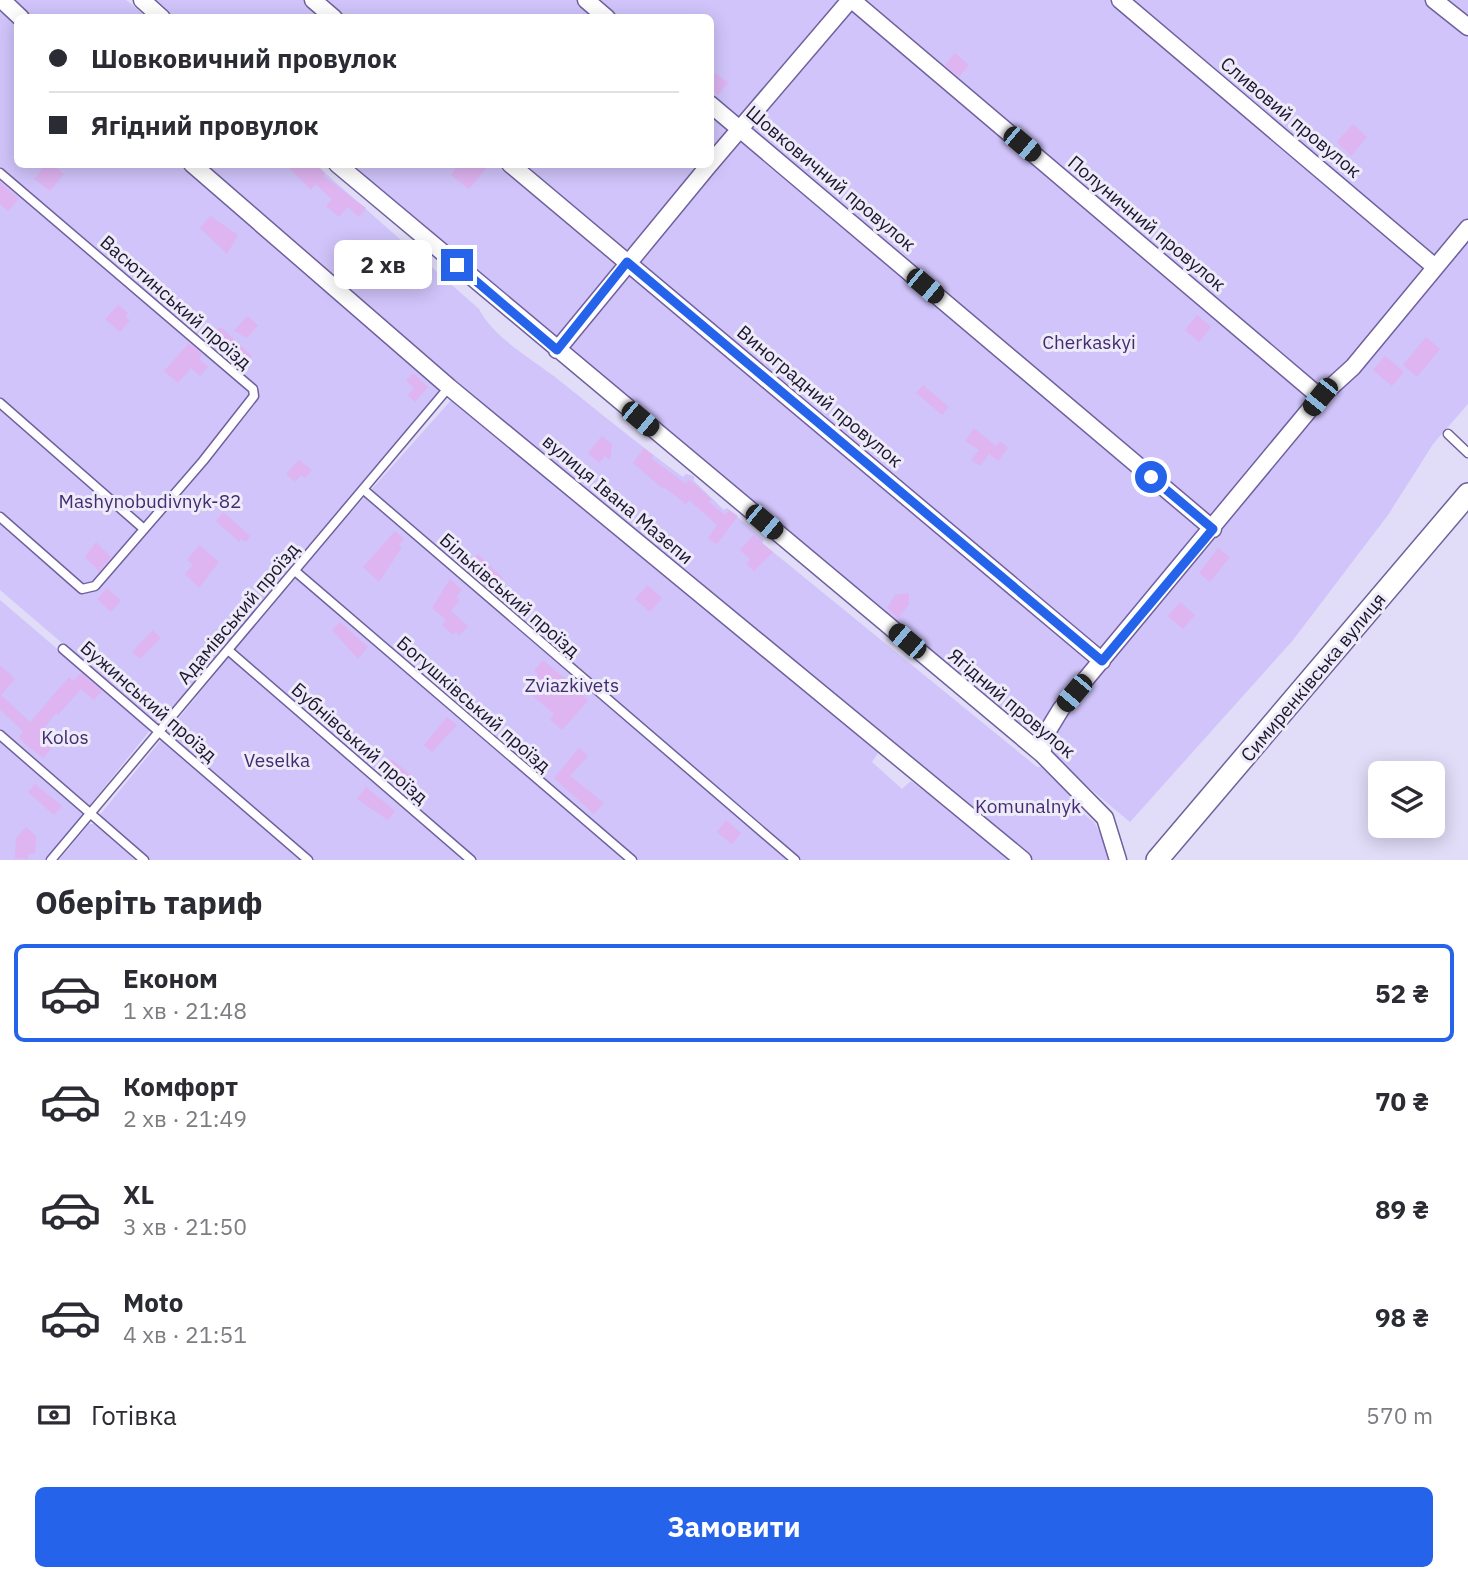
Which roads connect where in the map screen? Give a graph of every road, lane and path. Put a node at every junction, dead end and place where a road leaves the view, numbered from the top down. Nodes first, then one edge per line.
1 (2, 0) edge
2 (142, 0) edge
3 (313, 0) edge
4 (586, 0) edge
5 (851, 0) edge
6 (1120, 0) edge
7 (1434, 0) edge
8 (17, 14) edge
9 (158, 14) edge
10 (329, 14) edge
11 (602, 14) edge
12 (1468, 27) edge
13 (714, 107) edge
14 (740, 129) junction
15 (714, 159) edge
16 (197, 168) edge
17 (342, 168) edge
18 (515, 168) edge
19 (707, 168) edge
20 (0, 173) edge
21 (1468, 228) edge
22 (627, 262) junction
23 (1435, 267) junction
24 (557, 350) junction
25 (449, 387) junction
26 (1320, 397) junction
27 (0, 403) edge
28 (1448, 434) dead end
29 (1468, 453) edge
30 (365, 489) junction
31 (1468, 494) edge
32 (0, 517) edge
33 (144, 529) junction
34 (1213, 529) junction
35 (295, 571) junction
36 (63, 649) dead end
37 (228, 650) junction
38 (1102, 661) junction
39 (160, 731) junction
40 (0, 735) edge
41 (1042, 754) junction
42 (90, 814) junction
43 (51, 860) edge
44 (144, 860) edge
45 (309, 860) edge
46 (471, 860) edge
47 (632, 860) edge
48 (795, 860) edge
49 (1023, 860) edge
50 (1118, 860) edge
51 (1157, 860) edge

1 - 8 street
2 - 9 street
3 - 10 street
4 - 11 street
5 - 14 street
5 - 26 street, Полуничний провулок
6 - 23 street, Сливовий провулок
7 - 12 street
13 - 14 street, Шовковичний провулок
14 - 15 street
14 - 34 street, Шовковичний провулок
16 - 25 street, вулиця Івана Мазепи
17 - 24 street, Ягідний провулок
18 - 22 street, Виноградний провулок
19 - 22 street
20 - 33 lane, Васютинський проїзд
21 - 23 street
22 - 24 street
22 - 38 street, Виноградний провулок
23 - 26 street
24 - 41 street, Ягідний провулок
25 - 30 lane, Адамівський проїзд
25 - 49 street, вулиця Івана Мазепи
26 - 34 street
27 - 33 lane
28 - 29 lane
30 - 35 lane, Адамівський проїзд
30 - 48 lane, Більківський проїзд
31 - 51 main road, Симиренківська вулиця
32 - 33 lane, Васютинський проїзд
34 - 38 street
35 - 37 lane, Адамівський проїзд
35 - 47 lane, Богушківський проїзд
36 - 39 lane, Бужинський проїзд
37 - 39 lane, Адамівський проїзд
37 - 46 lane, Бубнівський проїзд
38 - 41 street
39 - 42 lane, Адамівський проїзд
39 - 45 lane, Бужинський проїзд
40 - 42 lane
41 - 50 street, Ягідний провулок
42 - 43 lane, Адамівський проїзд
42 - 44 lane

